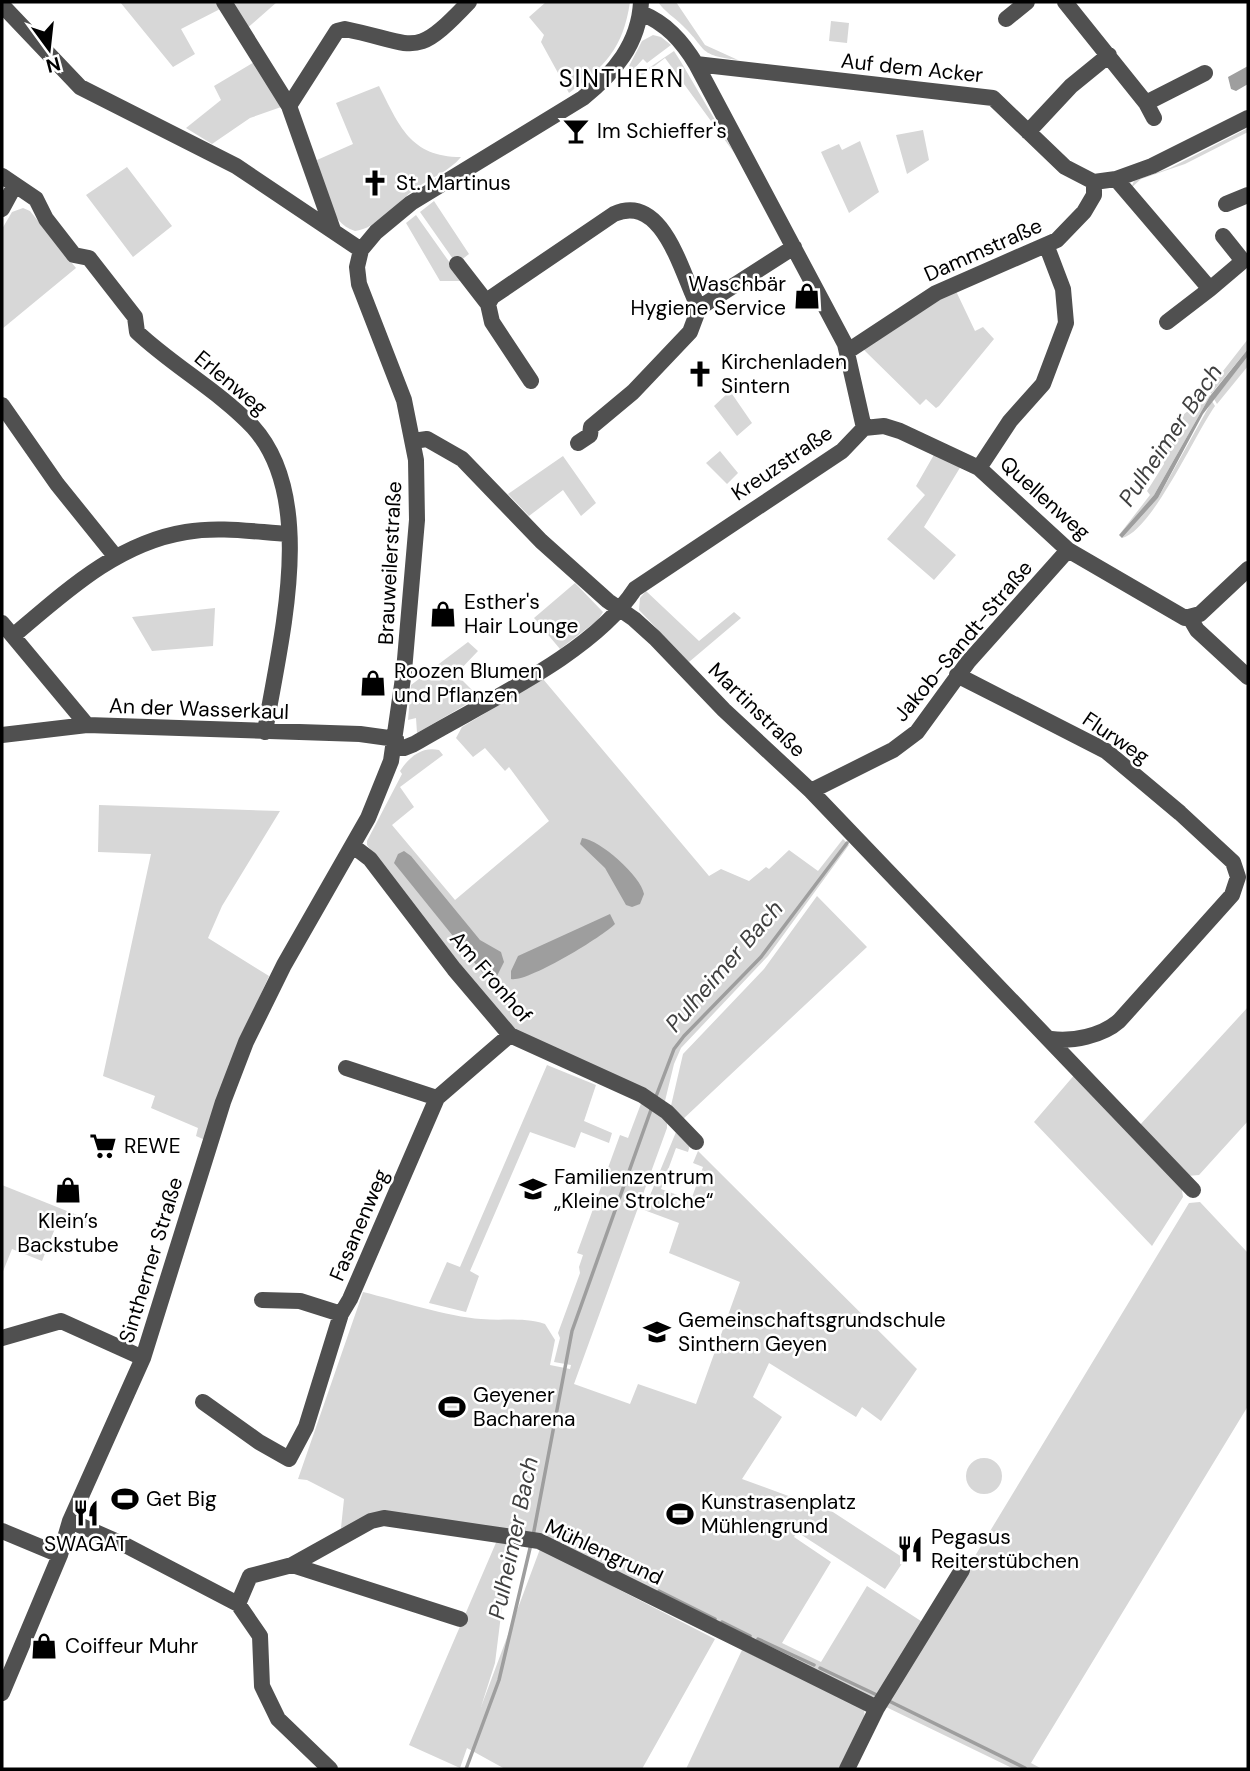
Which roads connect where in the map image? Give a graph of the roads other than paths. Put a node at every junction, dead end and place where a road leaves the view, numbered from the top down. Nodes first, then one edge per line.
1 (223, 2) edge
2 (469, 2) edge
3 (1027, 2) edge
4 (1065, 2) edge
5 (2, 5) edge
6 (641, 7) edge
7 (1006, 19) dead end
8 (1109, 55) junction
9 (696, 64) junction
10 (1205, 73) dead end
11 (1146, 103) junction
12 (289, 106) junction
13 (1154, 118) dead end
14 (1248, 118) edge
15 (1028, 132) junction
16 (1116, 179) junction
17 (8, 181) edge
18 (1094, 182) junction
19 (1248, 195) edge
20 (1226, 204) dead end
21 (2, 209) edge
22 (333, 230) junction
23 (1223, 236) dead end
24 (794, 247) junction
25 (1047, 247) junction
26 (361, 250) junction
27 (457, 264) dead end
28 (1246, 264) edge
29 (1210, 289) junction
30 (488, 304) junction
31 (699, 308) junction
32 (1167, 322) dead end
33 (848, 351) junction
34 (531, 381) dead end
35 (2, 405) edge
36 (864, 428) junction
37 (413, 441) junction
38 (578, 443) dead end
39 (979, 468) junction
40 (289, 534) junction
41 (1068, 550) junction
42 (115, 556) junction
43 (1248, 569) edge
44 (622, 610) junction
45 (1190, 618) junction
46 (7, 630) edge
47 (957, 675) junction
48 (1248, 677) edge
49 (87, 725) junction
50 (265, 732) junction
51 (2, 735) edge
52 (395, 743) junction
53 (811, 791) junction
54 (353, 846) junction
55 (1239, 869) edge
56 (510, 1035) junction
57 (1056, 1044) junction
58 (346, 1068) dead end
59 (437, 1098) junction
60 (696, 1142) dead end
61 (1193, 1190) dead end
62 (262, 1300) dead end
63 (341, 1314) junction
64 (2, 1338) edge
65 (143, 1358) junction
66 (203, 1402) dead end
67 (70, 1521) junction
68 (2, 1531) edge
69 (60, 1555) junction
70 (292, 1565) junction
71 (962, 1570) dead end
72 (238, 1604) junction
73 (460, 1619) dead end
74 (2, 1693) edge
75 (877, 1708) junction
76 (326, 1768) edge
77 (847, 1769) edge

1 - 12 street
2 - 12 street
3 - 7 street
4 - 8 street
5 - 22 street
6 - 9 street, Kreuzstraße
6 - 26 street
8 - 11 street
8 - 15 street
9 - 15 street, Auf dem Acker
9 - 24 street, Kreuzstraße
10 - 11 street
11 - 13 street
12 - 22 street
14 - 16 street
15 - 18 street, Auf dem Acker
16 - 18 street
16 - 29 street
17 - 21 street
17 - 40 street, Erlenweg
18 - 25 street, Dammstraße
19 - 20 street
22 - 26 street
23 - 28 street
24 - 31 street
24 - 33 street, Kreuzstraße
25 - 33 street, Dammstraße
25 - 39 street
26 - 37 street, Brauweilerstraße
27 - 30 street
28 - 29 street
29 - 32 street
30 - 31 street
30 - 34 street
31 - 38 street
33 - 36 street, Kreuzstraße
35 - 42 street
36 - 39 street, Quellenweg
36 - 44 street, Kreuzstraße
37 - 44 street, Martinstraße
37 - 52 street, Brauweilerstraße
39 - 41 street, Quellenweg
40 - 42 street
40 - 50 street, Erlenweg
41 - 45 street, Quellenweg
41 - 47 street, Jakob-Sandt-Straße
42 - 46 street
43 - 45 street
44 - 52 street, Kreuzstraße
44 - 53 street, Martinstraße
45 - 48 street, Quellenweg
46 - 49 street
47 - 53 street, Jakob-Sandt-Straße
47 - 55 street, Flurweg
49 - 50 street, An der Wasserkaul
49 - 51 street, An der Wasserkaul
50 - 52 street, An der Wasserkaul
52 - 54 street, Brauweilerstraße
53 - 57 street, Martinstraße
54 - 56 street, Am Fronhof
54 - 65 street, Sintherner Straße
55 - 57 street
56 - 59 street, Fasanenweg
56 - 60 street, Am Fronhof
57 - 61 street, Martinstraße
58 - 59 street
59 - 63 street, Fasanenweg
62 - 63 street
63 - 66 street, Fasanenweg
64 - 65 street
65 - 67 street, Sintherner Straße
67 - 69 street, Sintherner Straße
67 - 72 street
68 - 69 street
69 - 74 street, Sintherner Straße
70 - 72 street, Mühlengrund
70 - 73 street
70 - 75 street, Mühlengrund
71 - 75 street
72 - 76 street
75 - 77 street

